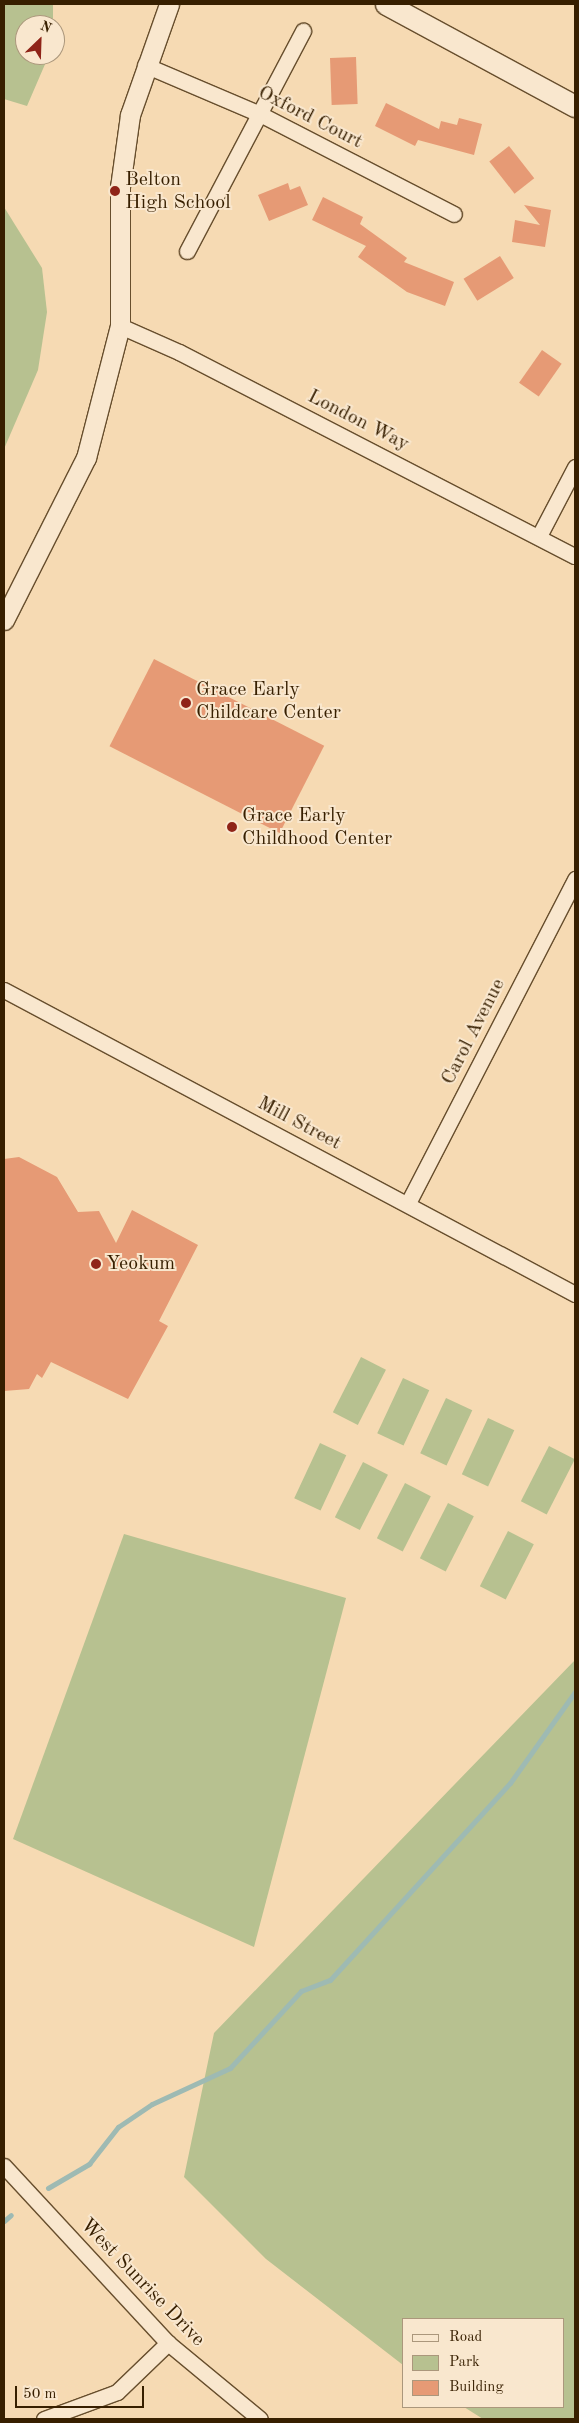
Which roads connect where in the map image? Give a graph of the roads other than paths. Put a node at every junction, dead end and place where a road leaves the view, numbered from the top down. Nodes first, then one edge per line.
1 (169, 4) edge
2 (386, 4) edge
3 (302, 31) dead end
4 (145, 65) junction
5 (575, 106) edge
6 (260, 114) junction
7 (454, 214) dead end
8 (187, 251) dead end
9 (120, 326) junction
10 (575, 467) edge
11 (539, 536) junction
12 (575, 556) edge
13 (4, 620) edge
14 (575, 879) edge
15 (4, 990) edge
16 (408, 1203) junction
17 (575, 1294) edge
18 (4, 2166) edge
19 (168, 2343) junction
20 (44, 2419) edge
21 (260, 2419) edge

1 - 4 street
2 - 5 main road
3 - 6 street
4 - 6 street, Oxford Court
4 - 9 street
6 - 7 street, Oxford Court
6 - 8 street
9 - 11 street, London Way
9 - 13 street
10 - 11 street
11 - 12 street, London Way
14 - 16 street, Carol Avenue
15 - 16 street, Mill Street
16 - 17 street, Mill Street
18 - 19 street, West Sunrise Drive
19 - 20 street
19 - 21 street, West Sunrise Drive

